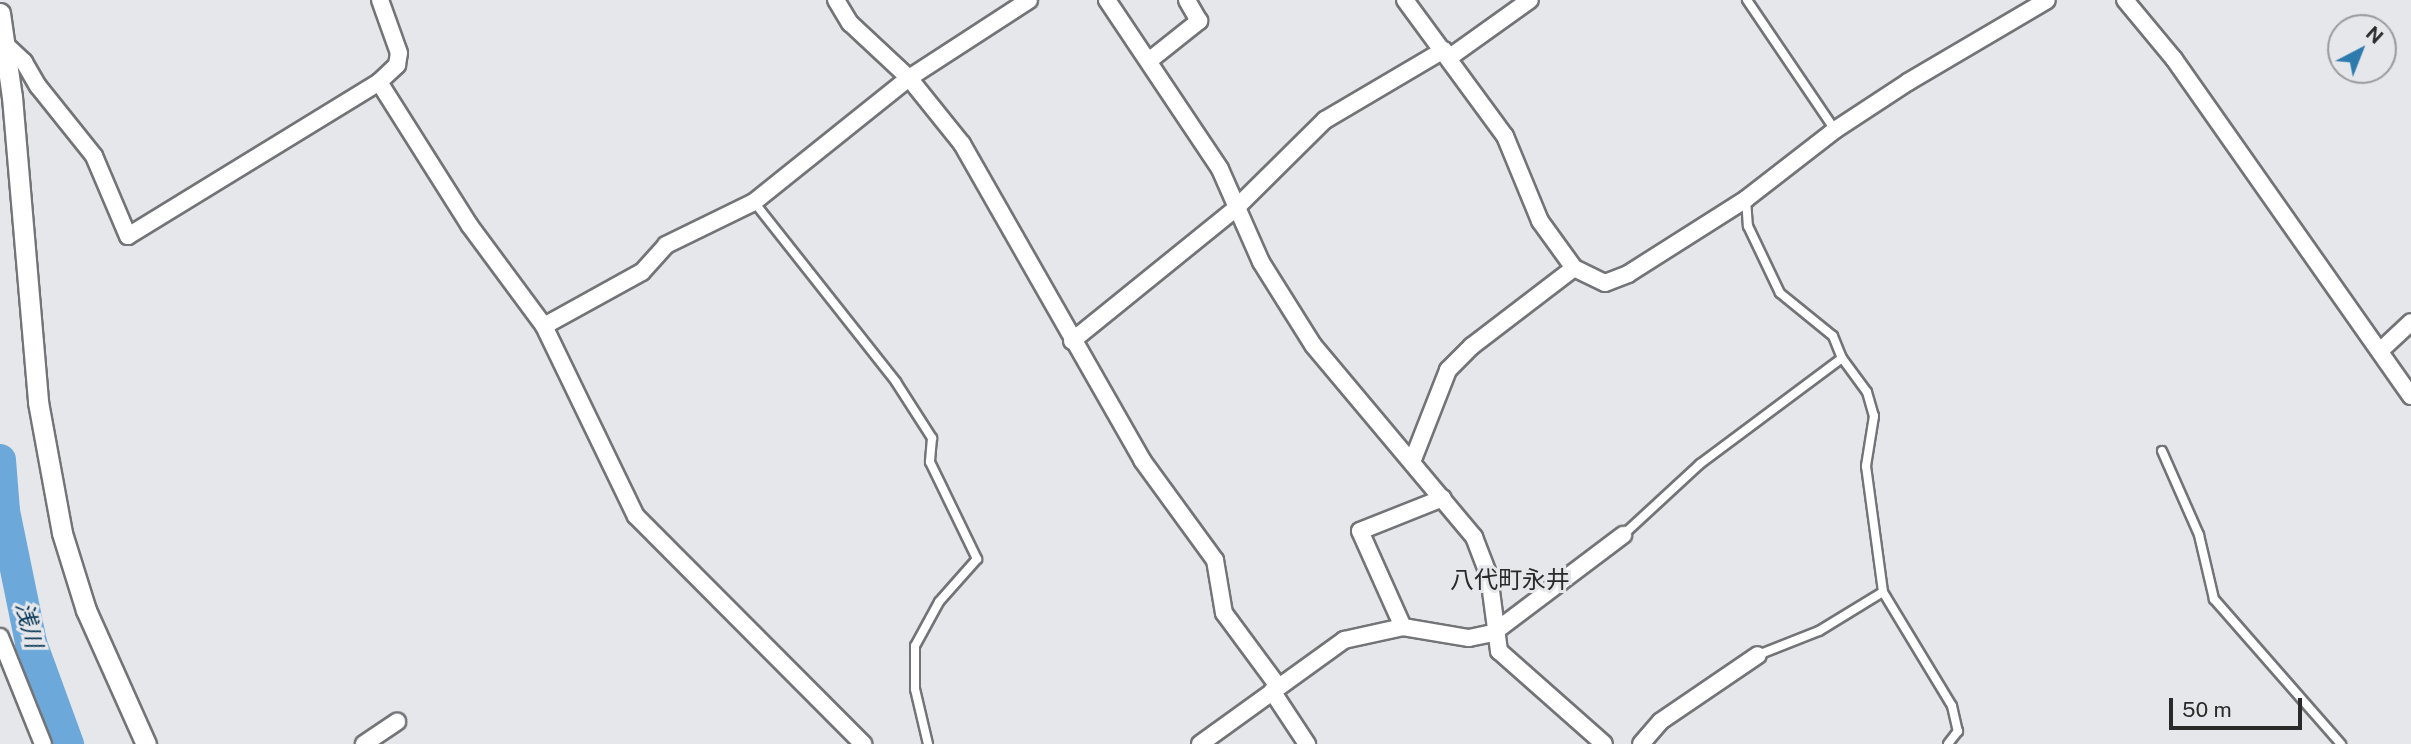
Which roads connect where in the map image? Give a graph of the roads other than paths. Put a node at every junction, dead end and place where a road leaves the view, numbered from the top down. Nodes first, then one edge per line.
1 (380, 0) edge
2 (836, 0) edge
3 (1028, 0) edge
4 (1107, 0) edge
5 (1187, 0) edge
6 (1405, 0) edge
7 (1530, 0) edge
8 (1747, 0) edge
9 (2047, 0) edge
10 (2125, 0) edge
11 (0, 13) edge
12 (5, 44) junction
13 (1447, 54) junction
14 (1150, 60) junction
15 (909, 79) junction
16 (379, 82) junction
17 (1835, 131) junction
18 (1745, 199) junction
19 (754, 202) junction
20 (1235, 209) junction
21 (1574, 268) junction
22 (2411, 322) edge
23 (544, 326) junction
24 (1072, 341) junction
25 (2380, 351) junction
26 (1842, 358) junction
27 (2411, 396) edge
28 (2162, 451) dead end
29 (1412, 463) junction
30 (1443, 498) junction
31 (1623, 535) joint
32 (1883, 592) junction
33 (1403, 627) junction
34 (1493, 633) junction
35 (0, 637) edge
36 (1758, 655) joint
37 (1275, 688) junction
38 (397, 722) dead end
39 (43, 744) edge
40 (146, 744) edge
41 (364, 744) edge
42 (863, 744) edge
43 (928, 744) edge
44 (1200, 744) edge
45 (1307, 744) edge
46 (1604, 744) edge
47 (1641, 744) edge
48 (1948, 744) edge
49 (2341, 744) edge

1 - 16 street
2 - 15 street
3 - 15 street
4 - 14 street
5 - 14 street
6 - 13 street
7 - 13 street
8 - 17 lane
9 - 17 street
10 - 25 street
11 - 12 street
12 - 16 street
12 - 40 street
13 - 20 street
13 - 21 street
14 - 20 street
15 - 19 street
15 - 24 street
16 - 23 street
17 - 18 street
18 - 21 street
18 - 26 lane
19 - 23 street
19 - 43 lane
20 - 24 street
20 - 29 street
21 - 29 street
22 - 25 street
23 - 42 street
24 - 37 street
25 - 27 street
26 - 31 lane
26 - 32 lane
28 - 49 lane
29 - 30 street
30 - 33 street
30 - 34 street
31 - 34 street
32 - 36 lane
32 - 48 lane
33 - 34 street
33 - 37 street
34 - 46 street
35 - 39 street
36 - 47 street
37 - 44 street
37 - 45 street
38 - 41 street

